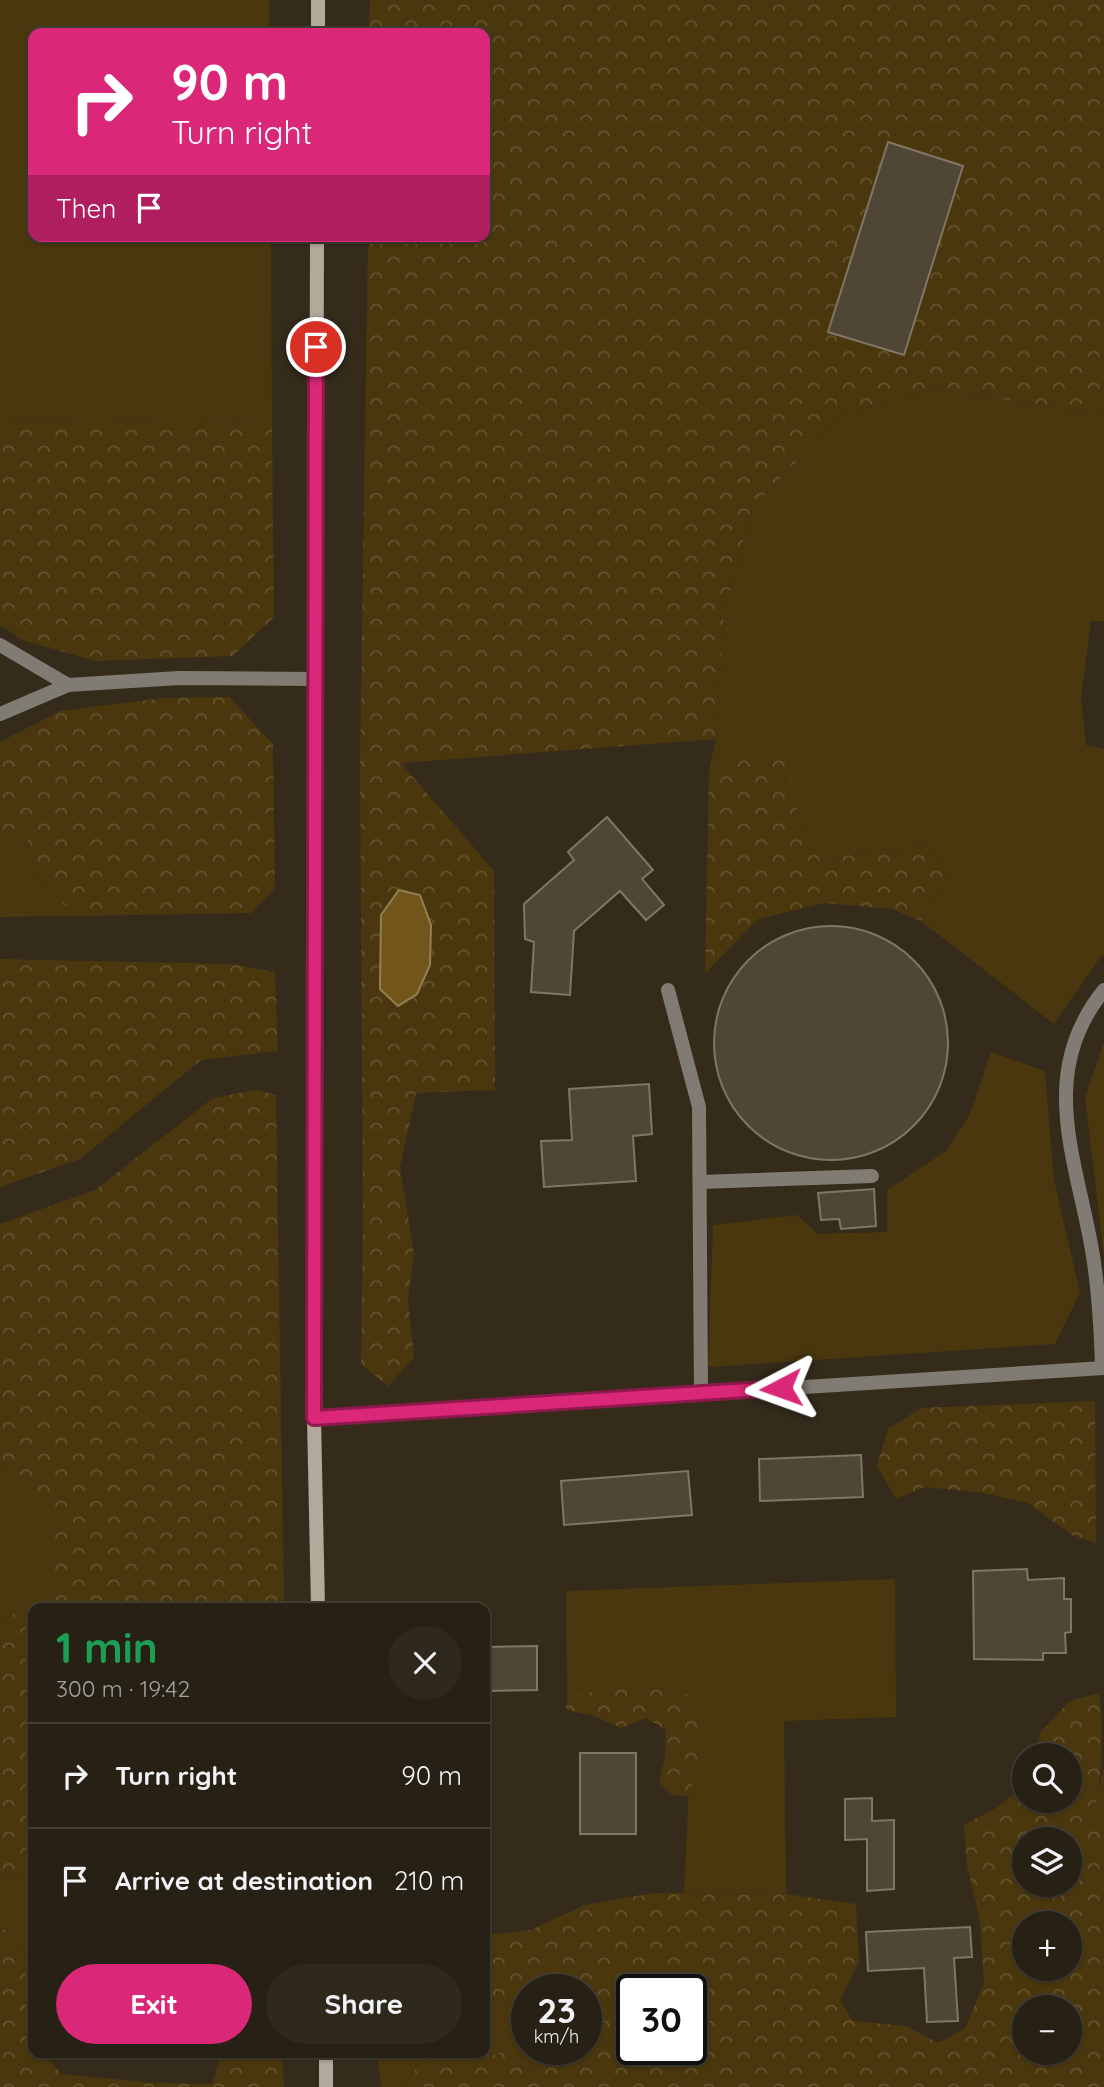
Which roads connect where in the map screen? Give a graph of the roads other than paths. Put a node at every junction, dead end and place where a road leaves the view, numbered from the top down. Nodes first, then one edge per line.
1 (318, 0) edge
2 (318, 28) edge
3 (317, 242) edge
4 (0, 645) edge
5 (314, 679) junction
6 (68, 685) junction
7 (0, 714) edge
8 (668, 990) dead end
9 (1104, 990) edge
10 (872, 1176) dead end
11 (700, 1182) junction
12 (1103, 1368) edge
13 (701, 1393) junction
14 (314, 1418) junction
15 (318, 1603) edge
16 (326, 2058) edge
17 (326, 2087) edge

1 - 2 main road
3 - 5 main road
4 - 6 street
5 - 6 street
5 - 14 main road
6 - 7 street
8 - 11 street
9 - 12 street
10 - 11 street
11 - 13 street
12 - 13 street
13 - 14 street
14 - 15 main road
16 - 17 main road

